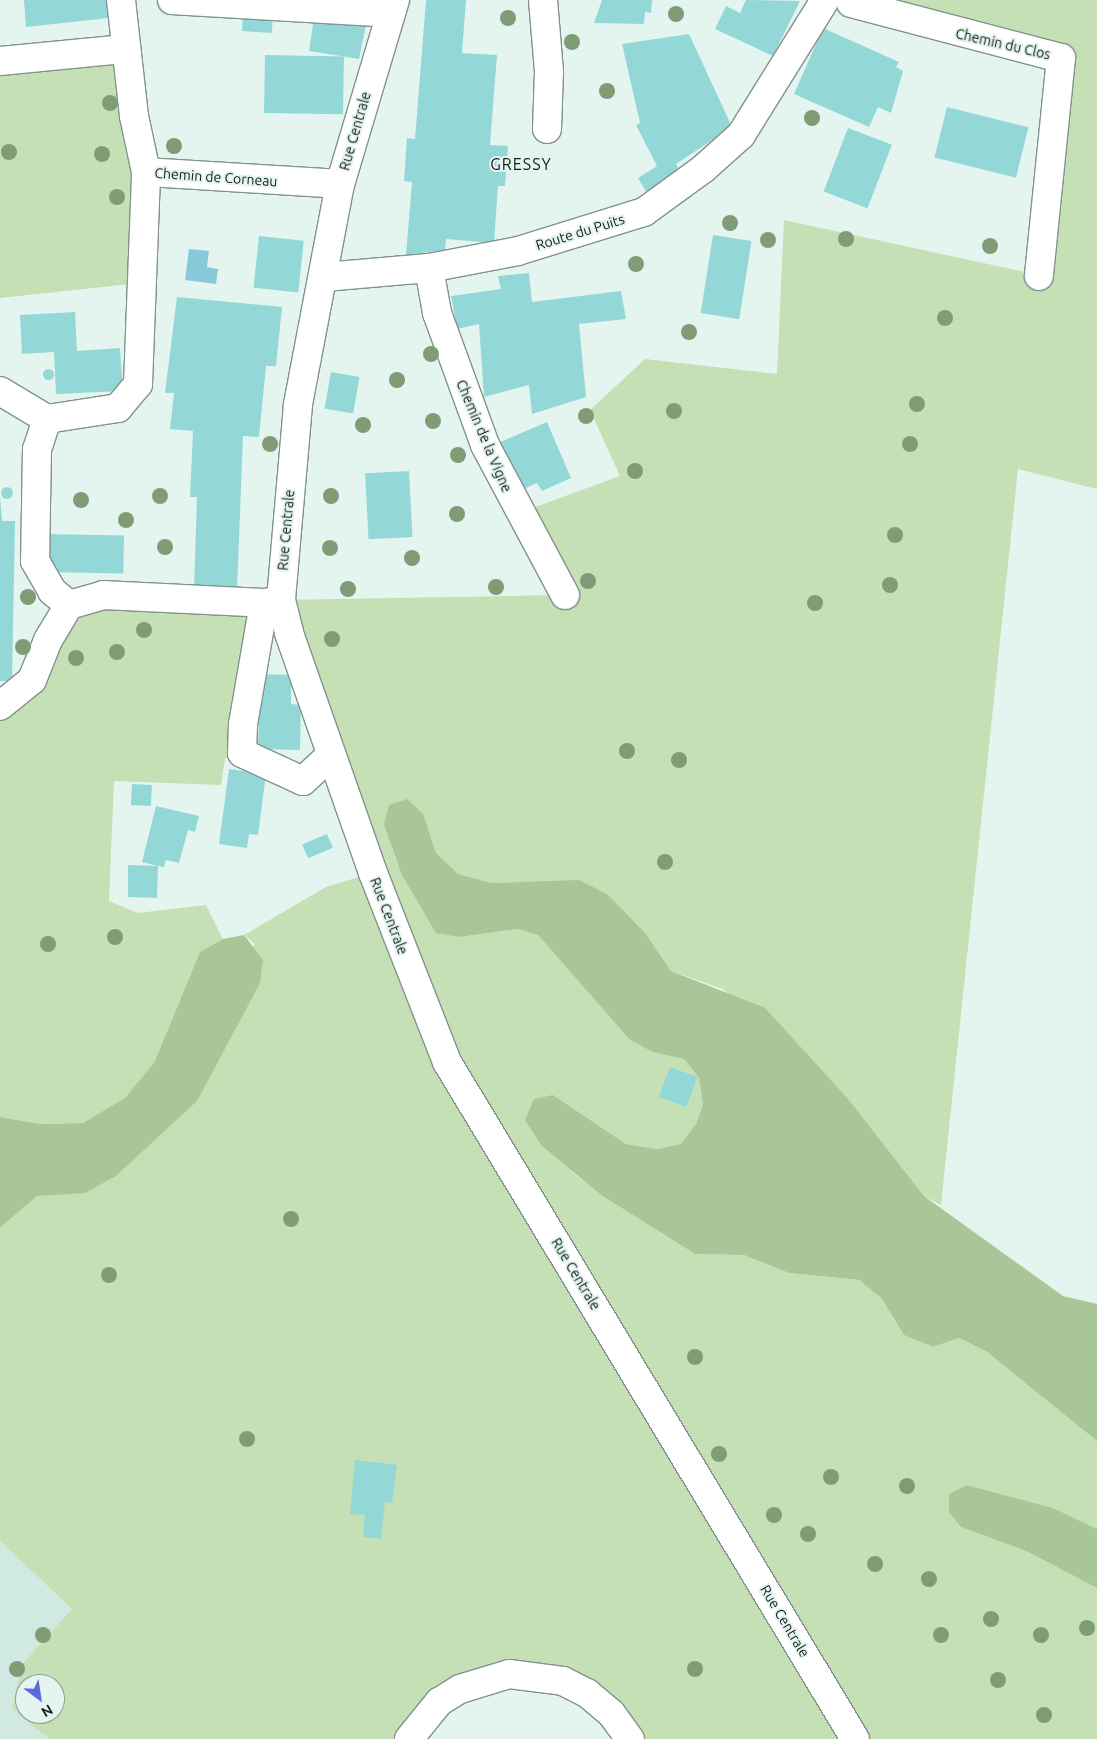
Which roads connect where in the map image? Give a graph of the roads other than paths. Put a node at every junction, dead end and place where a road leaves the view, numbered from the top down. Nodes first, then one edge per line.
1 (121, 0) edge
2 (172, 0) edge
3 (543, 0) edge
4 (843, 1) edge
5 (391, 7) edge
6 (124, 49) junction
7 (0, 61) edge
8 (547, 129) dead end
9 (146, 172) junction
10 (340, 184) junction
11 (429, 268) junction
12 (1039, 276) dead end
13 (324, 277) junction
14 (0, 391) edge
15 (46, 419) junction
16 (565, 595) dead end
17 (272, 602) junction
18 (69, 605) junction
19 (0, 706) edge
20 (331, 755) junction
21 (408, 1739) edge
22 (630, 1739) edge
23 (855, 1739) edge

1 - 6 street, Chemin de Corneau
2 - 5 street
3 - 8 street
4 - 11 street, Route du Puits
4 - 12 street, Chemin du Clos
5 - 10 street, Rue Centrale
6 - 7 street
6 - 9 street, Chemin de Corneau
9 - 10 street, Chemin de Corneau
9 - 15 street
10 - 13 street, Rue Centrale
11 - 13 street, Route du Puits
11 - 16 street, Chemin de la Vigne
13 - 17 street, Rue Centrale
14 - 15 street
15 - 18 street
17 - 18 street
17 - 20 street, Rue Centrale
17 - 20 street
18 - 19 street
20 - 23 street, Rue Centrale
21 - 22 street

